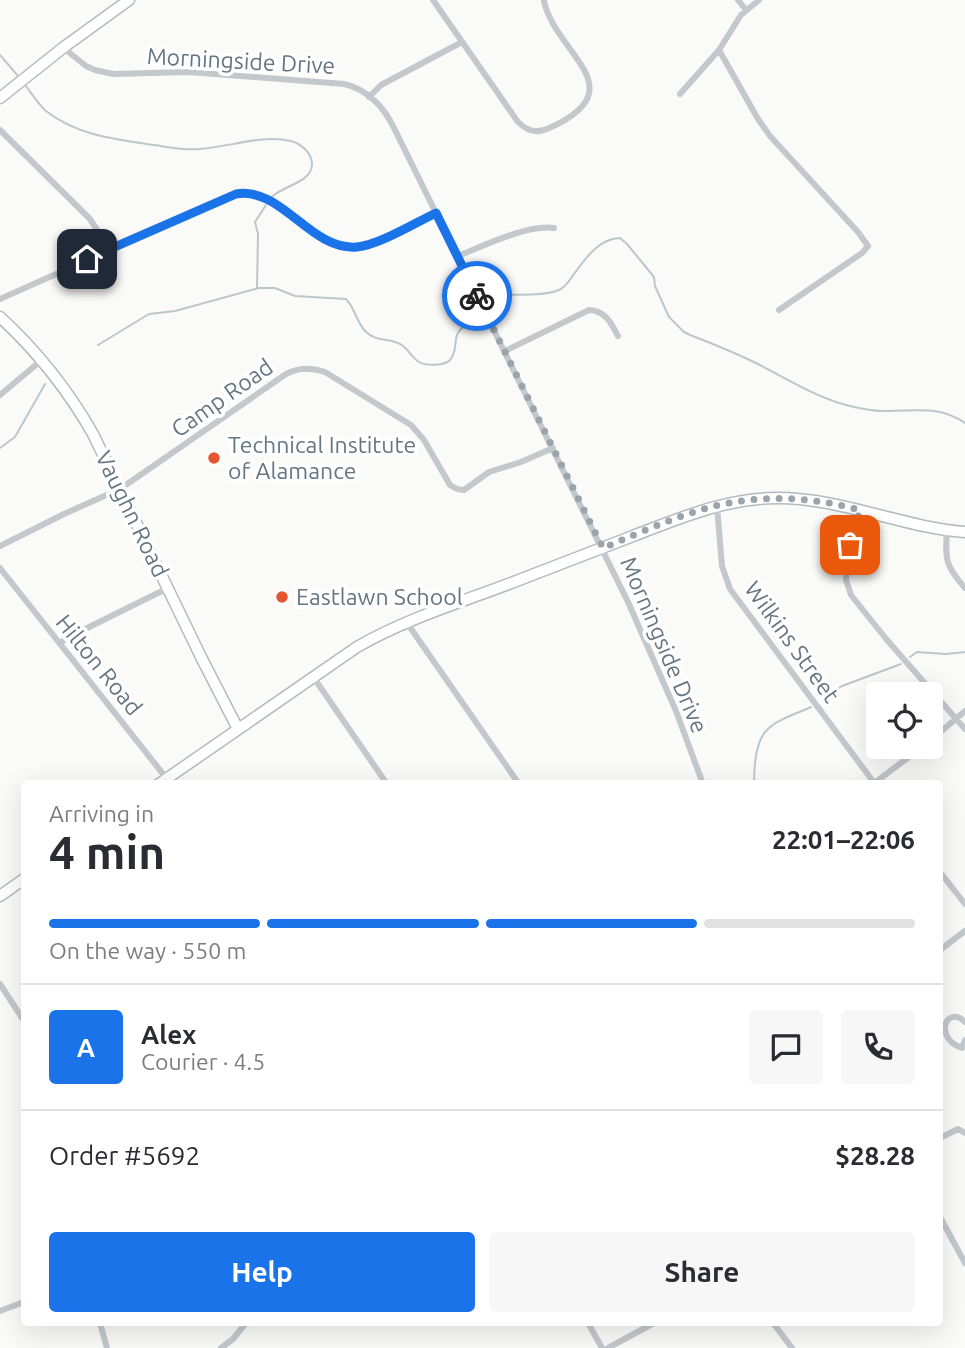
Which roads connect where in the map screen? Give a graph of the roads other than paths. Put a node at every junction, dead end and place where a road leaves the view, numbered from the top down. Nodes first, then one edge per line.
1 (129, 0) edge
2 (433, 0) edge
3 (738, 0) edge
4 (759, 0) edge
5 (544, 1) edge
6 (746, 10) junction
7 (462, 42) junction
8 (64, 47) junction
9 (719, 50) junction
10 (680, 93) dead end
11 (369, 97) junction
12 (0, 98) edge
13 (0, 130) edge
14 (436, 213) junction
15 (554, 228) dead end
16 (107, 250) junction
17 (458, 256) junction
18 (0, 299) edge
19 (779, 310) dead end
20 (0, 317) edge
21 (618, 337) dead end
22 (505, 351) junction
23 (43, 359) junction
24 (0, 395) edge
25 (553, 448) junction
26 (120, 489) junction
27 (717, 506) junction
28 (860, 510) junction
29 (947, 530) junction
30 (965, 532) edge
31 (0, 546) edge
32 (603, 548) junction
33 (0, 568) edge
34 (168, 588) junction
35 (965, 588) edge
36 (407, 623) junction
37 (60, 644) junction
38 (314, 678) junction
39 (965, 711) edge
40 (956, 719) junction
41 (238, 729) junction
42 (965, 729) edge
43 (943, 730) edge
44 (906, 759) edge
45 (164, 780) edge
46 (169, 780) edge
47 (384, 780) edge
48 (516, 780) edge
49 (702, 780) edge
50 (871, 780) edge
51 (879, 780) edge
52 (943, 876) edge
53 (21, 881) edge
54 (0, 896) edge
55 (965, 905) edge
56 (965, 932) edge
57 (943, 948) edge
58 (0, 984) edge
59 (21, 1016) edge
60 (965, 1022) edge
61 (965, 1040) edge
62 (963, 1051) edge
63 (961, 1131) edge
64 (943, 1137) edge
65 (943, 1223) edge
66 (965, 1263) edge
67 (21, 1303) edge
68 (0, 1311) edge
69 (101, 1326) edge
70 (244, 1326) edge
71 (590, 1326) edge
72 (648, 1326) edge
73 (775, 1326) edge
74 (107, 1348) edge
75 (221, 1348) edge
76 (602, 1348) edge
77 (608, 1348) edge
78 (792, 1348) edge

1 - 8 street
2 - 7 street
3 - 6 street
4 - 6 street
5 - 7 street
6 - 9 street
7 - 11 street
8 - 11 street, Morningside Drive
8 - 12 street
9 - 10 street
9 - 19 street
11 - 14 street, Morningside Drive
13 - 16 street
14 - 16 street
14 - 17 street, Morningside Drive
15 - 17 street
16 - 18 street
17 - 22 street, Morningside Drive
20 - 23 street, Vaughn Road
21 - 22 street
22 - 25 street, Morningside Drive
23 - 24 street
23 - 26 street, Vaughn Road
25 - 26 street, Camp Road
25 - 32 street, Morningside Drive
26 - 31 street, Camp Road
26 - 34 street, Vaughn Road
27 - 28 street
27 - 32 street
27 - 50 street, Wilkins Street
28 - 29 street
28 - 40 street
29 - 30 street
29 - 35 street
32 - 36 street
32 - 49 street, Morningside Drive
33 - 37 street, Hilton Road
34 - 37 street
34 - 41 street, Vaughn Road
36 - 38 street
36 - 48 street
37 - 45 street, Hilton Road
38 - 41 street
38 - 47 street
39 - 40 street
40 - 42 street
40 - 43 street
41 - 46 street
44 - 51 street
52 - 55 street
53 - 54 street
56 - 57 street
58 - 59 street
60 - 62 street
61 - 62 street
63 - 64 street
65 - 66 street
67 - 68 street
69 - 74 street
70 - 75 street
71 - 76 street
72 - 77 street
73 - 78 street

